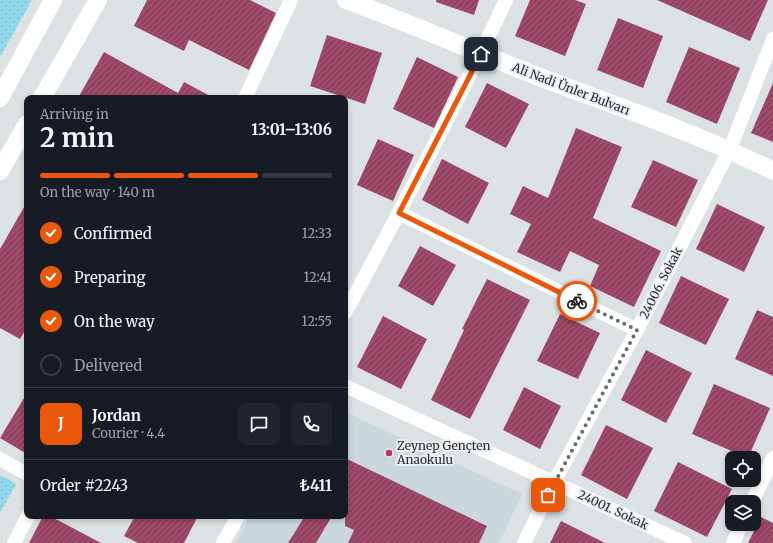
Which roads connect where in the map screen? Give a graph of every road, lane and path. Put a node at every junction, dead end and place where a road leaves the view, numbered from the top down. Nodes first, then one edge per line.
1 (53, 0) edge
2 (98, 0) edge
3 (291, 0) edge
4 (346, 0) edge
5 (506, 0) edge
6 (773, 39) edge
7 (481, 54) junction
8 (44, 95) edge
9 (246, 95) edge
10 (0, 98) edge
11 (24, 129) edge
12 (730, 149) junction
13 (0, 171) edge
14 (773, 171) edge
15 (399, 213) junction
16 (348, 307) edge
17 (637, 330) junction
18 (348, 387) edge
19 (773, 458) edge
20 (0, 459) edge
21 (24, 472) edge
22 (554, 482) junction
23 (755, 495) edge
24 (26, 519) edge
25 (236, 519) edge
26 (738, 531) edge
27 (14, 543) edge
28 (223, 543) edge
29 (524, 543) edge
30 (685, 543) edge
31 (732, 543) edge

1 - 10 street
2 - 8 street
3 - 9 street
4 - 7 street, Ali Nadi Ünler Bulvarı
5 - 7 street
6 - 12 street, 24006. Sokak
7 - 12 street, Ali Nadi Ünler Bulvarı
7 - 15 street
11 - 13 street
12 - 14 street, Ali Nadi Ünler Bulvarı
12 - 17 street, 24006. Sokak
15 - 16 street
15 - 17 street
17 - 22 street, 24006. Sokak
18 - 22 street, 24001. Sokak
19 - 23 street
20 - 21 street
22 - 29 street, 24006. Sokak
22 - 30 street, 24001. Sokak
24 - 27 street
25 - 28 street
26 - 31 street

